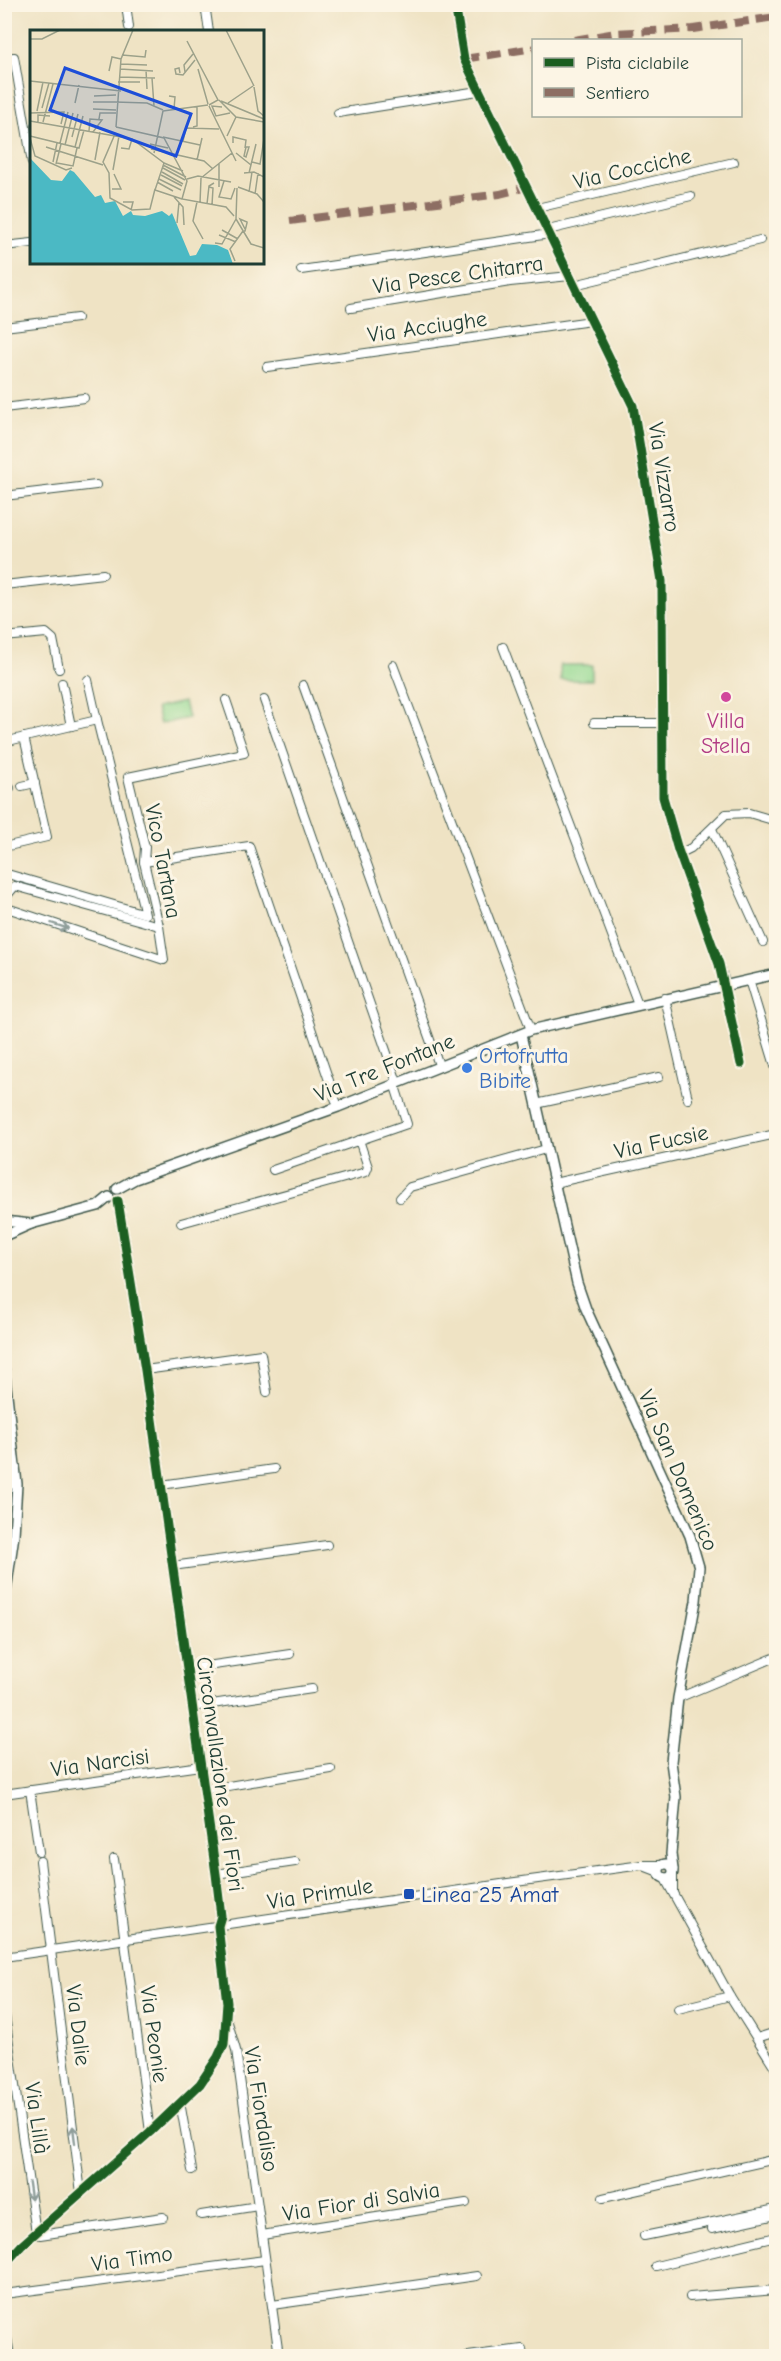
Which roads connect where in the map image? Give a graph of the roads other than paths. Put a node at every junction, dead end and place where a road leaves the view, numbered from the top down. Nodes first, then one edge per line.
1 (126, 4) edge
2 (206, 4) edge
3 (455, 4) edge
4 (129, 27) dead end
5 (209, 30) edge
6 (4, 58) edge
7 (478, 91) junction
8 (338, 113) dead end
9 (30, 151) edge
10 (734, 162) dead end
11 (691, 196) dead end
12 (537, 208) junction
13 (549, 232) junction
14 (760, 240) dead end
15 (30, 243) edge
16 (4, 246) edge
17 (301, 270) dead end
18 (572, 281) junction
19 (351, 308) dead end
20 (77, 318) dead end
21 (591, 321) junction
22 (4, 327) edge
23 (267, 367) dead end
24 (84, 398) dead end
25 (4, 408) edge
26 (96, 485) dead end
27 (4, 496) edge
28 (103, 574) dead end
29 (4, 585) edge
30 (4, 637) edge
31 (503, 647) dead end
32 (393, 665) dead end
33 (59, 669) dead end
34 (88, 680) dead end
35 (62, 683) dead end
36 (303, 685) dead end
37 (226, 700) dead end
38 (264, 700) dead end
39 (97, 720) junction
40 (594, 723) dead end
41 (663, 723) junction
42 (71, 726) junction
43 (24, 737) junction
44 (4, 742) edge
45 (34, 783) junction
46 (22, 786) dead end
47 (777, 821) edge
48 (712, 829) junction
49 (4, 847) edge
50 (679, 854) junction
51 (144, 862) junction
52 (4, 873) edge
53 (4, 899) edge
54 (4, 907) edge
55 (159, 927) junction
56 (763, 942) dead end
57 (777, 974) edge
58 (749, 980) junction
59 (724, 986) junction
60 (665, 999) junction
61 (639, 1004) junction
62 (531, 1030) junction
63 (520, 1035) junction
64 (741, 1064) dead end
65 (439, 1065) junction
66 (777, 1069) edge
67 (659, 1077) dead end
68 (396, 1082) junction
69 (688, 1099) dead end
70 (536, 1104) junction
71 (338, 1107) junction
72 (777, 1134) edge
73 (359, 1140) junction
74 (546, 1149) junction
75 (273, 1170) dead end
76 (554, 1183) junction
77 (117, 1189) joint
78 (400, 1198) dead end
79 (113, 1199) junction
80 (6, 1220) edge
81 (181, 1223) dead end
82 (32, 1224) junction
83 (6, 1234) edge
84 (4, 1368) edge
85 (145, 1370) junction
86 (6, 1385) edge
87 (267, 1392) dead end
88 (16, 1467) junction
89 (4, 1469) edge
90 (274, 1470) dead end
91 (17, 1483) junction
92 (161, 1485) junction
93 (4, 1486) edge
94 (9, 1535) edge
95 (327, 1545) dead end
96 (7, 1566) edge
97 (172, 1566) junction
98 (4, 1605) edge
99 (290, 1654) dead end
100 (777, 1656) edge
101 (186, 1669) junction
102 (312, 1689) dead end
103 (678, 1698) junction
104 (192, 1707) junction
105 (200, 1766) junction
106 (331, 1769) dead end
107 (30, 1790) junction
108 (204, 1790) junction
109 (4, 1794) edge
110 (114, 1859) dead end
111 (295, 1862) dead end
112 (666, 1870) junction
113 (216, 1874) junction
114 (218, 1926) junction
115 (125, 1941) junction
116 (51, 1951) junction
117 (4, 1957) edge
118 (730, 1996) junction
119 (4, 2008) edge
120 (678, 2009) dead end
121 (227, 2019) junction
122 (777, 2032) edge
123 (757, 2038) junction
124 (777, 2069) edge
125 (180, 2102) junction
126 (150, 2132) junction
127 (777, 2159) edge
128 (192, 2170) dead end
129 (81, 2193) junction
130 (603, 2198) dead end
131 (466, 2203) dead end
132 (258, 2206) junction
133 (777, 2209) edge
134 (201, 2215) dead end
135 (777, 2215) edge
136 (162, 2217) dead end
137 (712, 2229) dead end
138 (36, 2233) junction
139 (262, 2235) junction
140 (645, 2236) dead end
141 (777, 2237) edge
142 (265, 2260) junction
143 (4, 2265) edge
144 (656, 2266) dead end
145 (477, 2276) dead end
146 (777, 2290) edge
147 (4, 2294) edge
148 (690, 2297) dead end
149 (272, 2305) junction
150 (4, 2319) edge
151 (522, 2353) edge
152 (10, 2356) edge
153 (279, 2356) edge
154 (468, 2356) edge

1 - 4 street
2 - 5 street
3 - 7 street, Via Vizzarro
6 - 9 street
7 - 8 street
7 - 12 street, Via Vizzarro
10 - 12 street, Via Cocciche
11 - 13 street
12 - 13 street, Via Vizzarro
13 - 17 street
13 - 18 street, Via Vizzarro
14 - 18 street, Via Pesce Chitarra
15 - 16 street
18 - 19 street, Via Pesce Chitarra
18 - 21 street, Via Vizzarro
20 - 22 street
21 - 23 street, Via Acciughe
21 - 41 street, Via Vizzarro
24 - 25 street
26 - 27 street
28 - 29 street
30 - 33 street
31 - 61 street
32 - 62 street
34 - 39 street
35 - 42 street
36 - 65 street
37 - 51 street, Vico Tartana
38 - 68 street
39 - 42 street
39 - 52 street
40 - 41 street
41 - 50 street, Via Vizzarro
42 - 43 street
43 - 44 street
43 - 45 street
45 - 46 street
45 - 49 street
47 - 48 street
48 - 50 street
48 - 56 street
50 - 59 street, Via Vizzarro
51 - 55 street, Vico Tartana
51 - 71 street
53 - 55 street
54 -> 55 street, Vico Tartana
57 - 58 street, Via Tre Fontane
58 - 59 street, Via Tre Fontane
58 - 66 street
59 - 60 street, Via Tre Fontane
59 - 64 street
60 - 61 street, Via Tre Fontane
60 - 69 street
61 - 62 street, Via Tre Fontane
62 - 63 street, Via Tre Fontane
63 - 65 street, Via Tre Fontane
63 - 70 street, Via San Domenico
65 - 68 street, Via Tre Fontane
67 - 70 street
68 - 71 street, Via Tre Fontane
68 - 73 street
70 - 74 street, Via San Domenico
71 - 77 street, Via Tre Fontane
72 - 76 street, Via Fucsie
73 - 75 street
73 - 81 street
74 - 76 street, Via San Domenico
74 - 78 street
76 - 103 street, Via San Domenico
77 - 79 street, Circonvallazione dei Fiori
79 - 82 street
79 - 85 street, Circonvallazione dei Fiori
80 - 82 street
82 - 83 street
84 - 86 street
85 - 87 street
85 - 92 street, Circonvallazione dei Fiori
86 - 88 street
88 - 89 street
88 - 91 street
90 - 92 street
91 - 93 street
91 - 94 street
92 - 97 street, Circonvallazione dei Fiori
94 - 96 street
95 - 97 street
96 - 98 street
97 - 101 street, Circonvallazione dei Fiori
99 - 101 street
100 - 103 street
101 - 104 street, Circonvallazione dei Fiori
102 - 104 street
103 - 112 street, Via San Domenico
104 - 105 street, Circonvallazione dei Fiori
105 - 107 street, Via Narcisi
105 - 108 street, Circonvallazione dei Fiori
106 - 108 street
107 - 109 street, Via Narcisi
107 - 116 street, Via Dalie
108 - 113 street, Circonvallazione dei Fiori
110 - 115 street, Via Peonie
111 - 113 street
112 - 114 street, Via Primule
112 - 118 street
113 - 114 street, Circonvallazione dei Fiori
114 - 115 street, Via Primule
114 - 121 street, Circonvallazione dei Fiori
115 - 116 street, Via Primule
115 - 126 street, Via Peonie
116 - 117 street, Via Primule
129 -> 116 street, Via Dalie
118 - 120 street
118 - 123 street
119 -> 138 street, Via Lillà
121 - 125 street, Circonvallazione dei Fiori
121 - 132 street, Via Fiordaliso
122 - 123 street
123 - 124 street
125 - 126 street, Circonvallazione dei Fiori
125 - 128 street
126 - 129 street, Circonvallazione dei Fiori
127 - 130 street
129 - 138 street, Circonvallazione dei Fiori
131 - 139 street, Via Fior di Salvia
132 - 134 street, Via Fiordaliso
132 - 139 street, Via Fiordaliso
133 - 140 street
135 - 137 street
136 - 138 street
138 - 143 street, Circonvallazione dei Fiori
139 - 142 street, Via Fiordaliso
141 - 144 street
142 - 147 street, Via Timo
142 - 149 street, Via Fiordaliso
145 - 149 street
146 - 148 street
149 - 153 street, Via Fiordaliso
150 - 152 street
151 - 154 street

